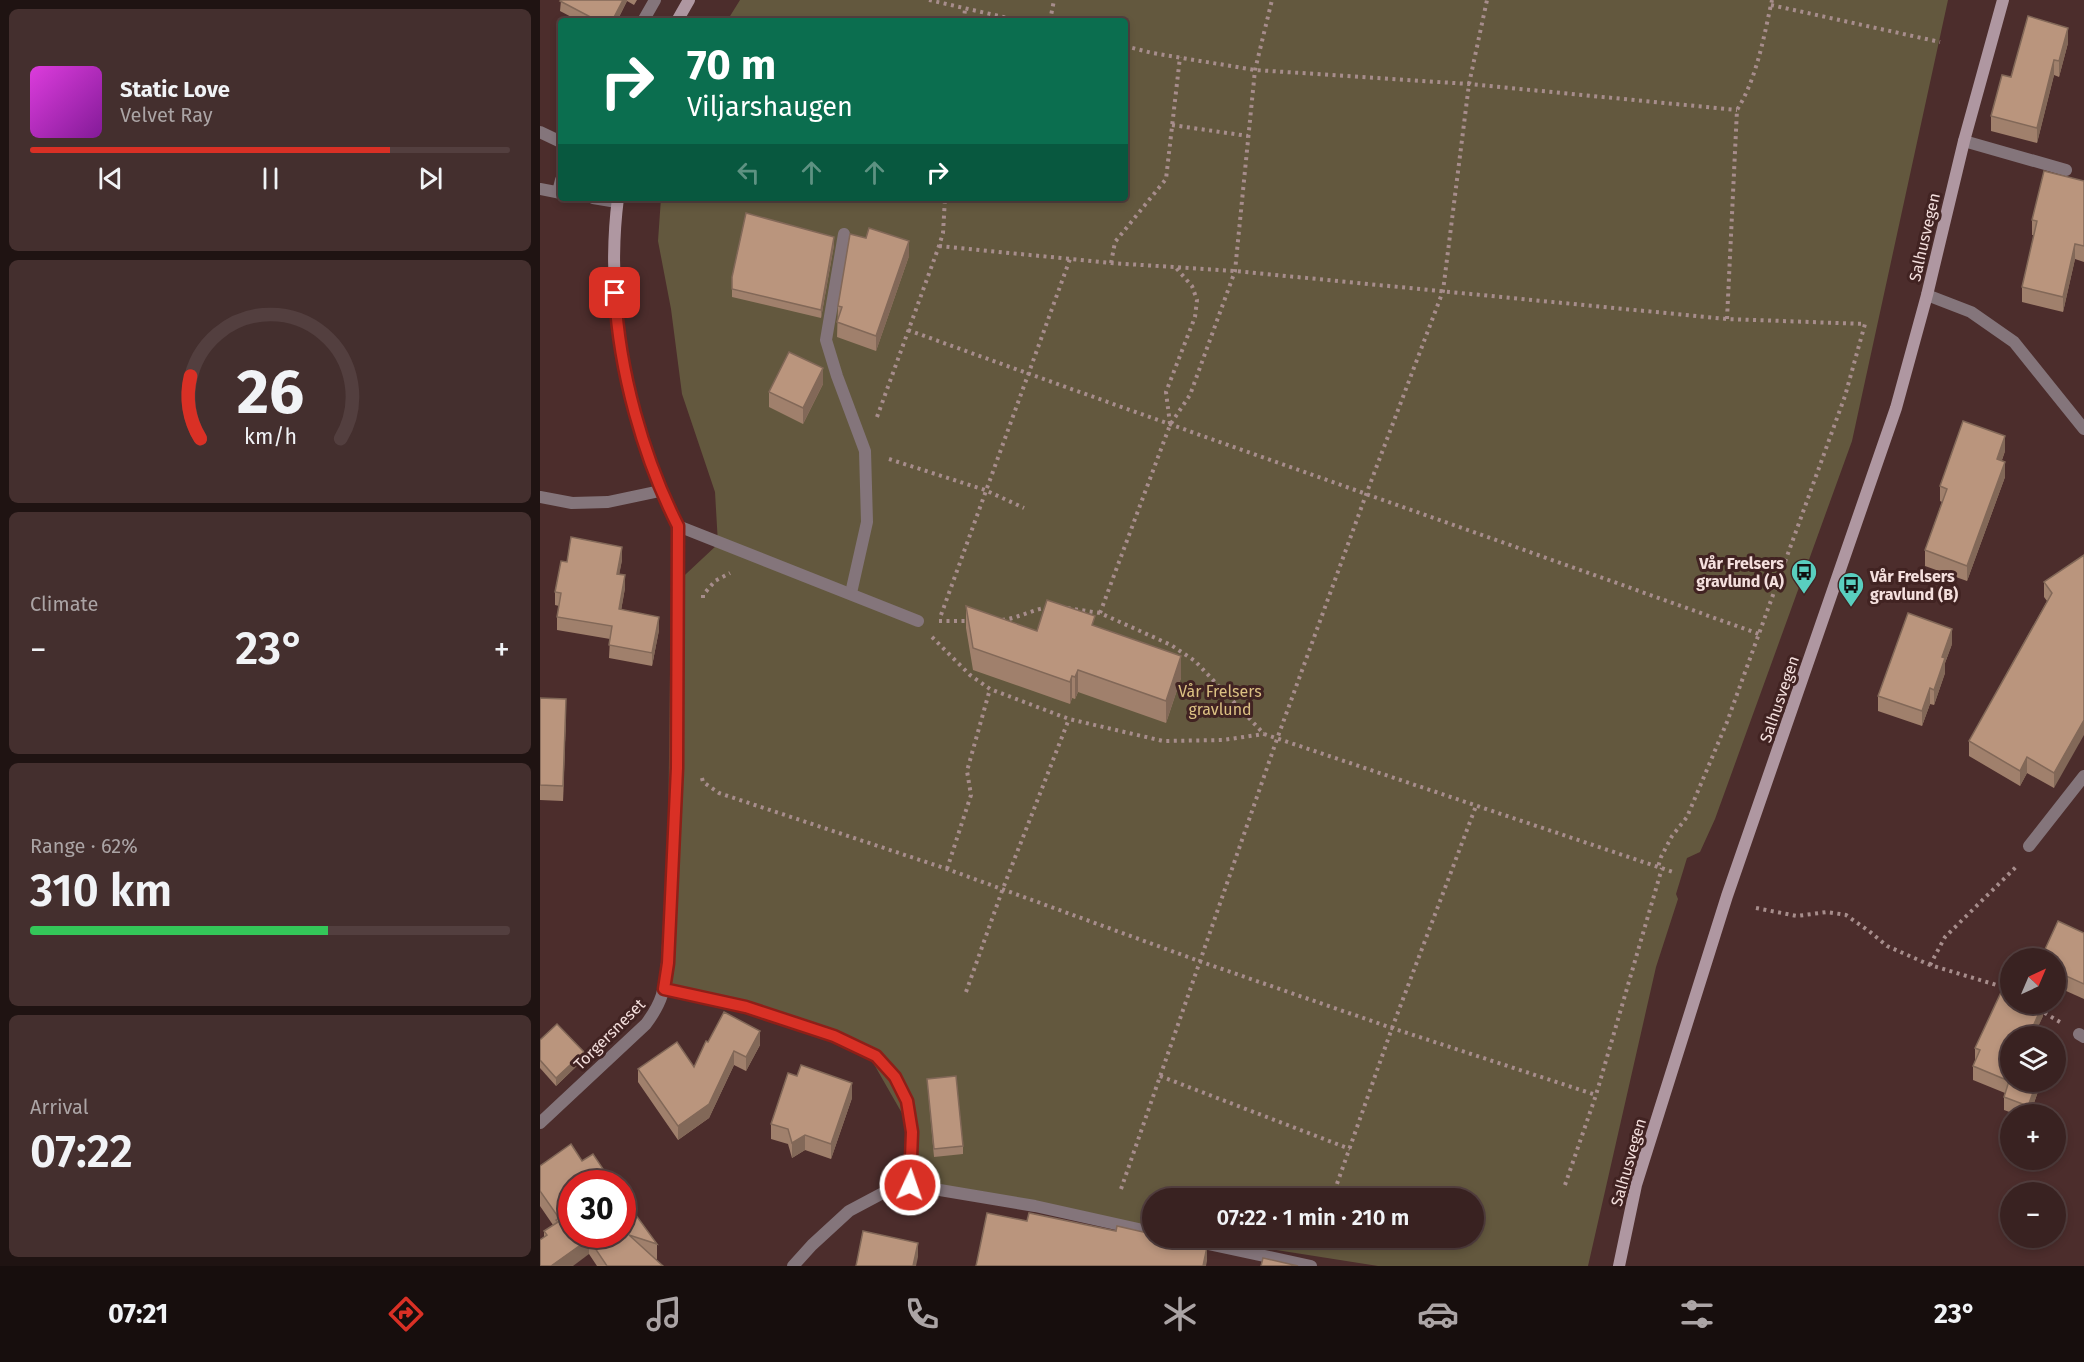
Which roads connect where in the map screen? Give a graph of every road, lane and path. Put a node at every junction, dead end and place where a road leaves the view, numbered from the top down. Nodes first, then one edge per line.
1 (655, 0) edge
2 (689, 0) edge
3 (929, 0) edge
4 (1054, 0) edge
5 (1272, 0) edge
6 (1487, 0) edge
7 (2002, 0) edge
8 (1771, 2) edge
9 (965, 8) junction
10 (645, 18) edge
11 (679, 18) edge
12 (964, 18) edge
13 (1008, 18) edge
14 (1051, 18) edge
15 (1940, 42) dead end
16 (1128, 47) edge
17 (1180, 57) junction
18 (1255, 70) junction
19 (1469, 84) junction
20 (1737, 110) junction
21 (1172, 125) junction
22 (540, 132) edge
23 (1248, 136) junction
24 (558, 141) edge
25 (1964, 141) junction
26 (2066, 170) dead end
27 (558, 188) edge
28 (540, 189) edge
29 (617, 201) edge
30 (945, 201) edge
31 (844, 234) dead end
32 (939, 246) junction
33 (1070, 259) junction
34 (1111, 263) junction
35 (1175, 267) junction
36 (1235, 271) junction
37 (1443, 291) junction
38 (1927, 295) junction
39 (1727, 319) junction
40 (908, 330) junction
41 (1029, 374) junction
42 (1170, 425) junction
43 (2084, 429) edge
44 (865, 451) junction
45 (985, 490) junction
46 (660, 491) junction
47 (1367, 492) junction
48 (540, 497) edge
49 (1024, 508) dead end
50 (678, 526) junction
51 (741, 550) junction
52 (850, 593) junction
53 (703, 606) dead end
54 (1100, 613) junction
55 (996, 620) edge
56 (918, 621) junction
57 (938, 621) junction
58 (979, 621) edge
59 (1759, 634) junction
60 (990, 689) junction
61 (1069, 719) junction
62 (1264, 734) junction
63 (1277, 739) junction
64 (700, 773) dead end
65 (2084, 776) edge
66 (1476, 806) junction
67 (2029, 846) joint
68 (1660, 868) junction
69 (947, 869) junction
70 (1673, 872) dead end
71 (1002, 891) junction
72 (1756, 908) dead end
73 (1199, 961) junction
74 (1930, 965) junction
75 (2000, 986) edge
76 (664, 989) junction
77 (966, 992) dead end
78 (2046, 1014) edge
79 (1392, 1028) junction
80 (2081, 1035) edge
81 (1160, 1076) junction
82 (1596, 1095) junction
83 (540, 1123) edge
84 (1350, 1149) junction
85 (910, 1185) junction
86 (1565, 1185) dead end
87 (1336, 1188) edge
88 (1121, 1189) dead end
89 (1142, 1230) edge
90 (1227, 1248) edge
91 (793, 1266) edge
92 (1311, 1266) edge
93 (1619, 1266) edge

1 - 10 street
2 - 11 main road
3 - 9 path
4 - 14 path
5 - 18 path
6 - 19 path
7 - 25 main road, Salhusvegen
8 - 15 path
8 - 20 path
9 - 12 path
9 - 13 path
16 - 17 path
17 - 18 path
17 - 21 path
18 - 19 path
18 - 23 path
19 - 20 path
19 - 37 path
20 - 39 path
21 - 23 path
21 - 34 path
22 - 24 street
23 - 36 path
25 - 26 street
25 - 38 main road, Salhusvegen
27 - 28 street
29 - 46 main road
30 - 32 path
31 - 44 street
32 - 33 path
32 - 40 path
33 - 34 path
33 - 41 path
34 - 35 path
35 - 36 path
35 - 42 path
36 - 37 path
36 - 42 path
37 - 39 path
37 - 47 path
38 - 43 street
38 - 93 main road, Salhusvegen
39 - 59 path
40 - 41 path
40 - 44 path
41 - 42 path
41 - 45 path
42 - 47 path
42 - 54 path
44 - 45 path
44 - 52 street
45 - 49 path
45 - 57 path
46 - 48 street
46 - 50 main road
47 - 59 path
47 - 63 path
50 - 51 street
50 - 76 street
51 - 52 street
51 - 53 path
52 - 56 street
54 - 55 path
54 - 62 path
56 - 57 path
56 - 60 path
57 - 58 path
59 - 68 path
60 - 61 path
60 - 69 path
61 - 62 path
61 - 71 path
62 - 63 path
63 - 66 path
63 - 73 path
64 - 69 path
65 - 67 street
66 - 68 path
66 - 79 path
67 - 74 path
68 - 70 path
68 - 82 path
69 - 71 path
71 - 73 path
71 - 77 path
72 - 74 path
73 - 79 path
73 - 81 path
74 - 75 path
76 - 83 street, Torgersneset
76 - 85 street, Torgersneset
78 - 80 path
79 - 82 path
79 - 84 path
81 - 84 path
81 - 88 path
82 - 86 path
84 - 87 path
85 - 89 street
85 - 91 street
90 - 92 street

